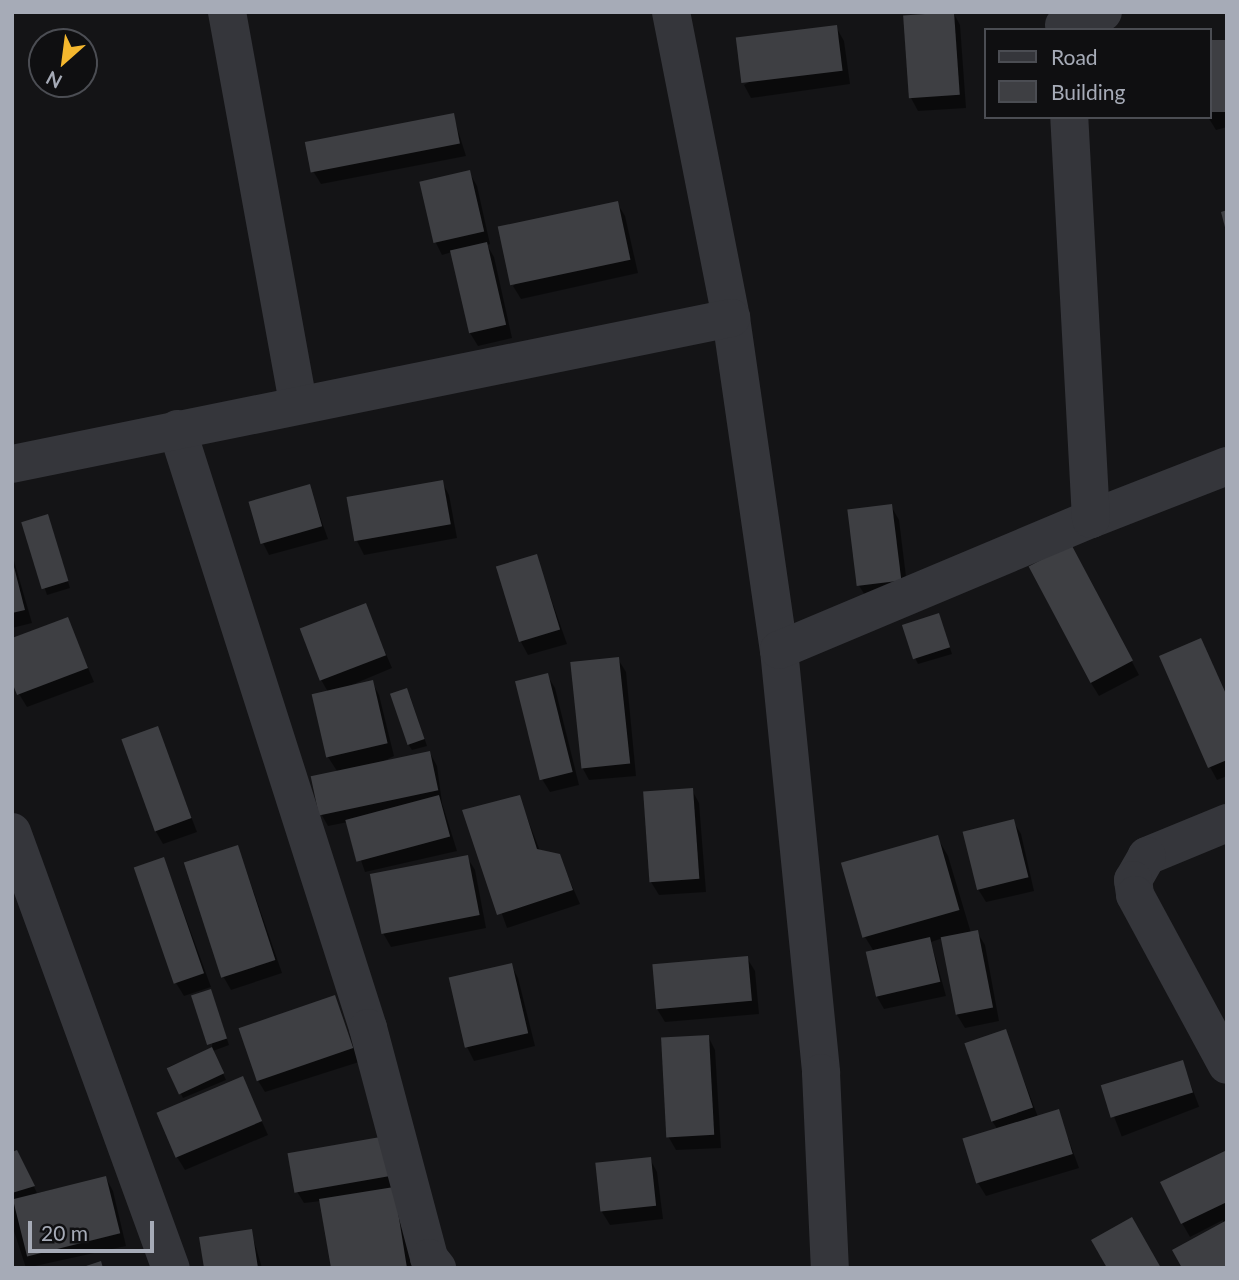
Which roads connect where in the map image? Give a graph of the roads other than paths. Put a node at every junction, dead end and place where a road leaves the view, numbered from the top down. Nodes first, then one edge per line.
1 (227, 12) edge
2 (671, 12) edge
3 (1103, 12) edge
4 (1064, 22) edge
5 (1069, 119) edge
6 (731, 318) junction
7 (298, 403) junction
8 (177, 429) junction
9 (12, 464) edge
10 (1227, 466) edge
11 (1091, 519) junction
12 (779, 650) junction
13 (1227, 823) edge
14 (12, 832) edge
15 (1227, 1065) edge
16 (171, 1268) edge
17 (437, 1268) edge
18 (830, 1268) edge

1 - 7 street
2 - 6 street
3 - 4 street
5 - 11 street
6 - 7 street
6 - 12 street
7 - 8 street
8 - 9 street
8 - 17 street
10 - 11 street
11 - 12 street
12 - 18 street
13 - 15 street
14 - 16 street

